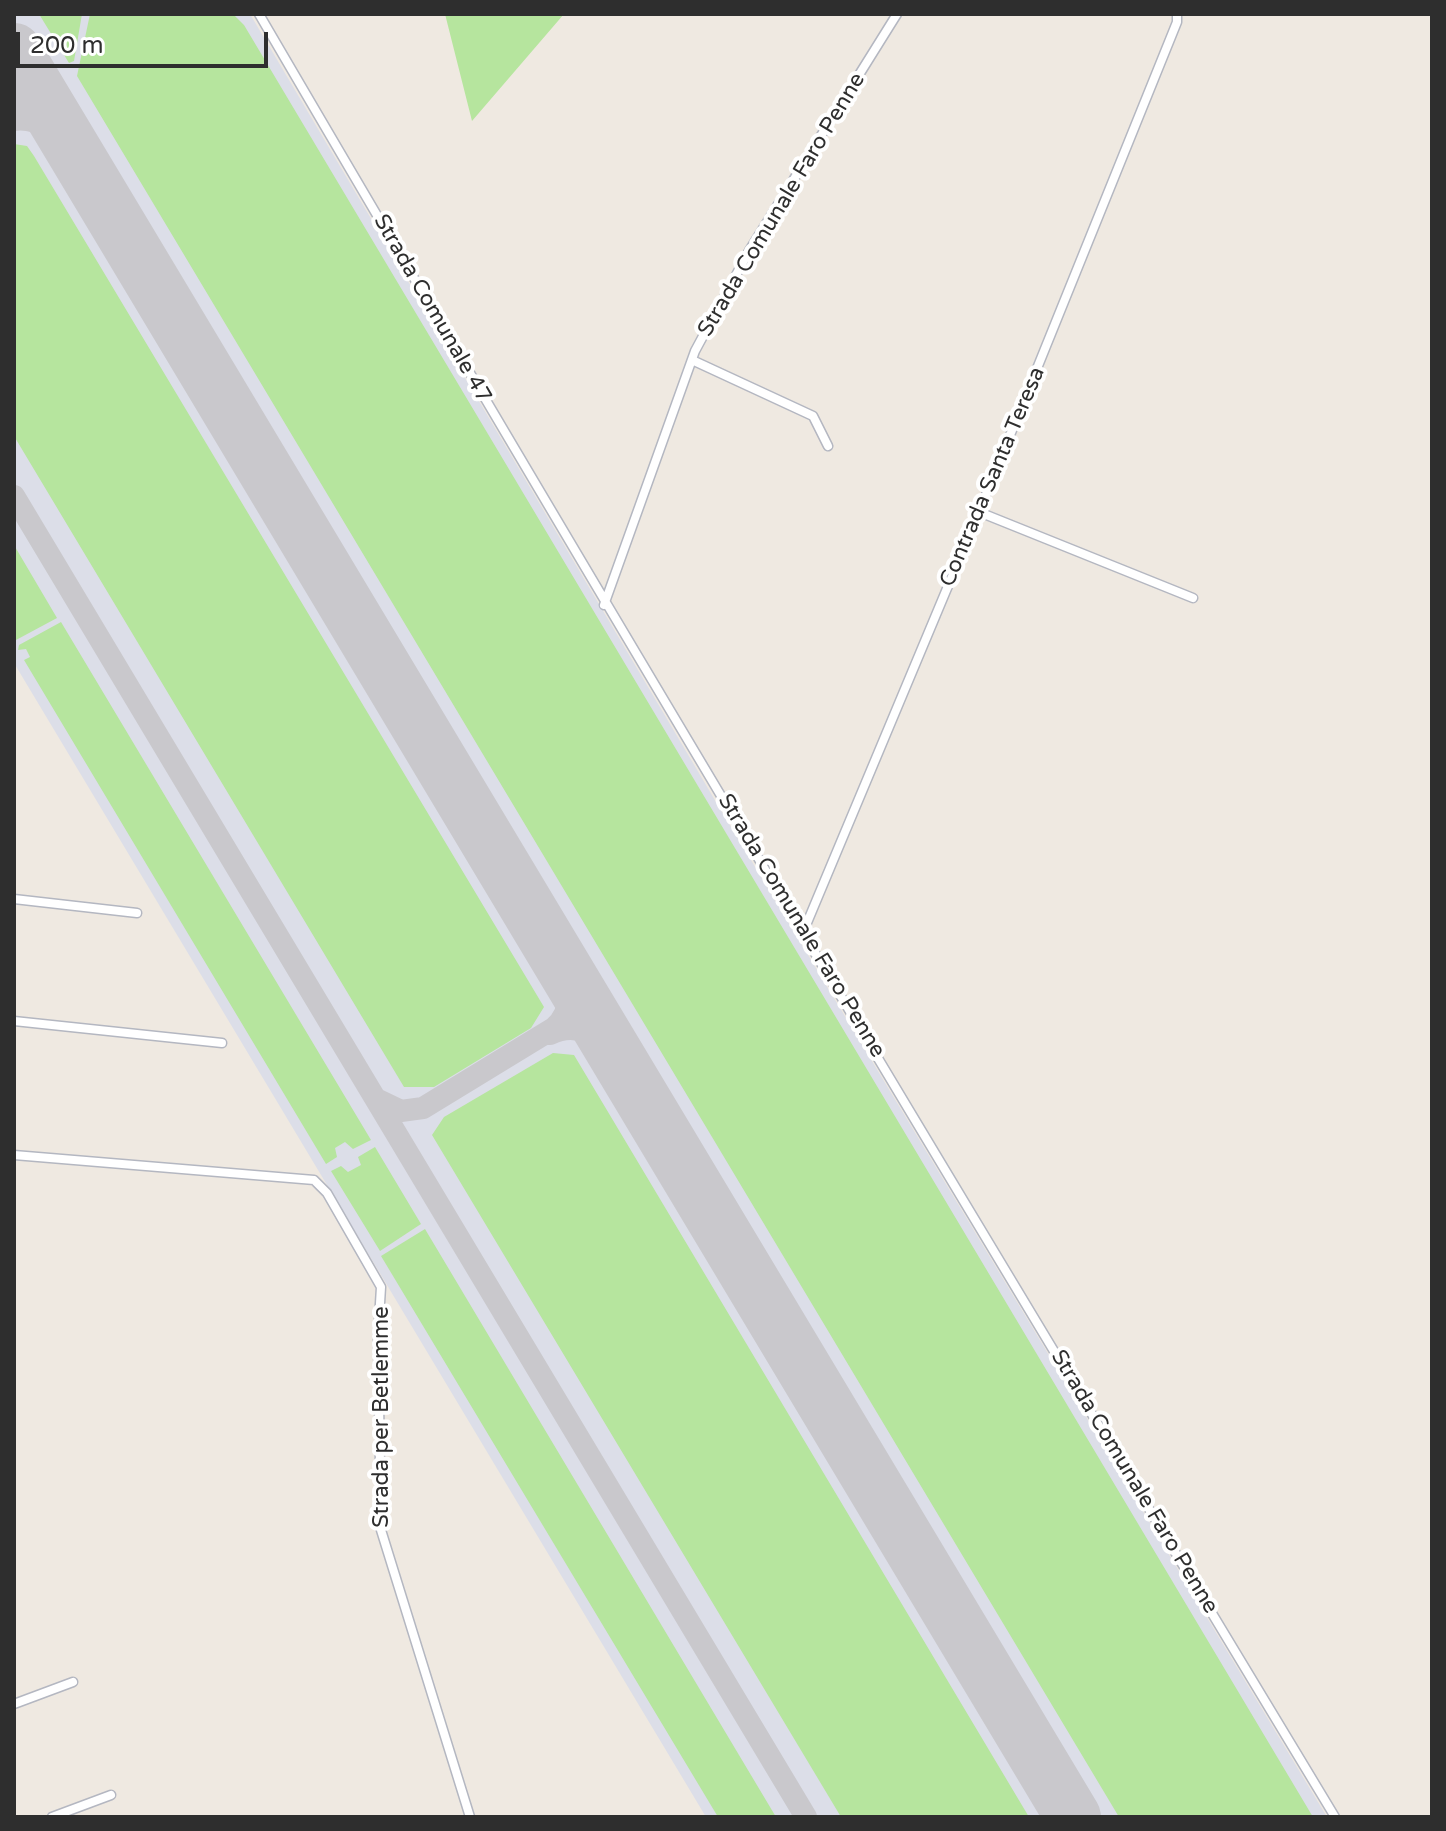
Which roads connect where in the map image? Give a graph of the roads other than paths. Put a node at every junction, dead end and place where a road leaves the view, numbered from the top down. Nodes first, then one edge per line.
1 (259, 14) edge
2 (897, 14) edge
3 (1177, 18) edge
4 (692, 360) junction
5 (828, 446) dead end
6 (979, 512) junction
7 (1193, 598) dead end
8 (604, 605) junction
9 (14, 899) edge
10 (137, 913) dead end
11 (804, 930) junction
12 (14, 1021) edge
13 (222, 1043) dead end
14 (14, 1155) edge
15 (73, 1682) dead end
16 (14, 1704) edge
17 (111, 1795) dead end
18 (52, 1817) edge
19 (470, 1817) edge
20 (1335, 1817) edge

1 - 8 street, Strada Comunale 47
2 - 4 street, Strada Comunale Faro Penne
3 - 6 street, Contrada Santa Teresa
4 - 5 street
4 - 8 street, Strada Comunale Faro Penne
6 - 7 street
6 - 11 street, Contrada Santa Teresa
8 - 11 street, Strada Comunale Faro Penne
9 - 10 street
11 - 20 street, Strada Comunale Faro Penne
12 - 13 street
14 - 19 street, Strada per Betlemme
15 - 16 street
17 - 18 street

